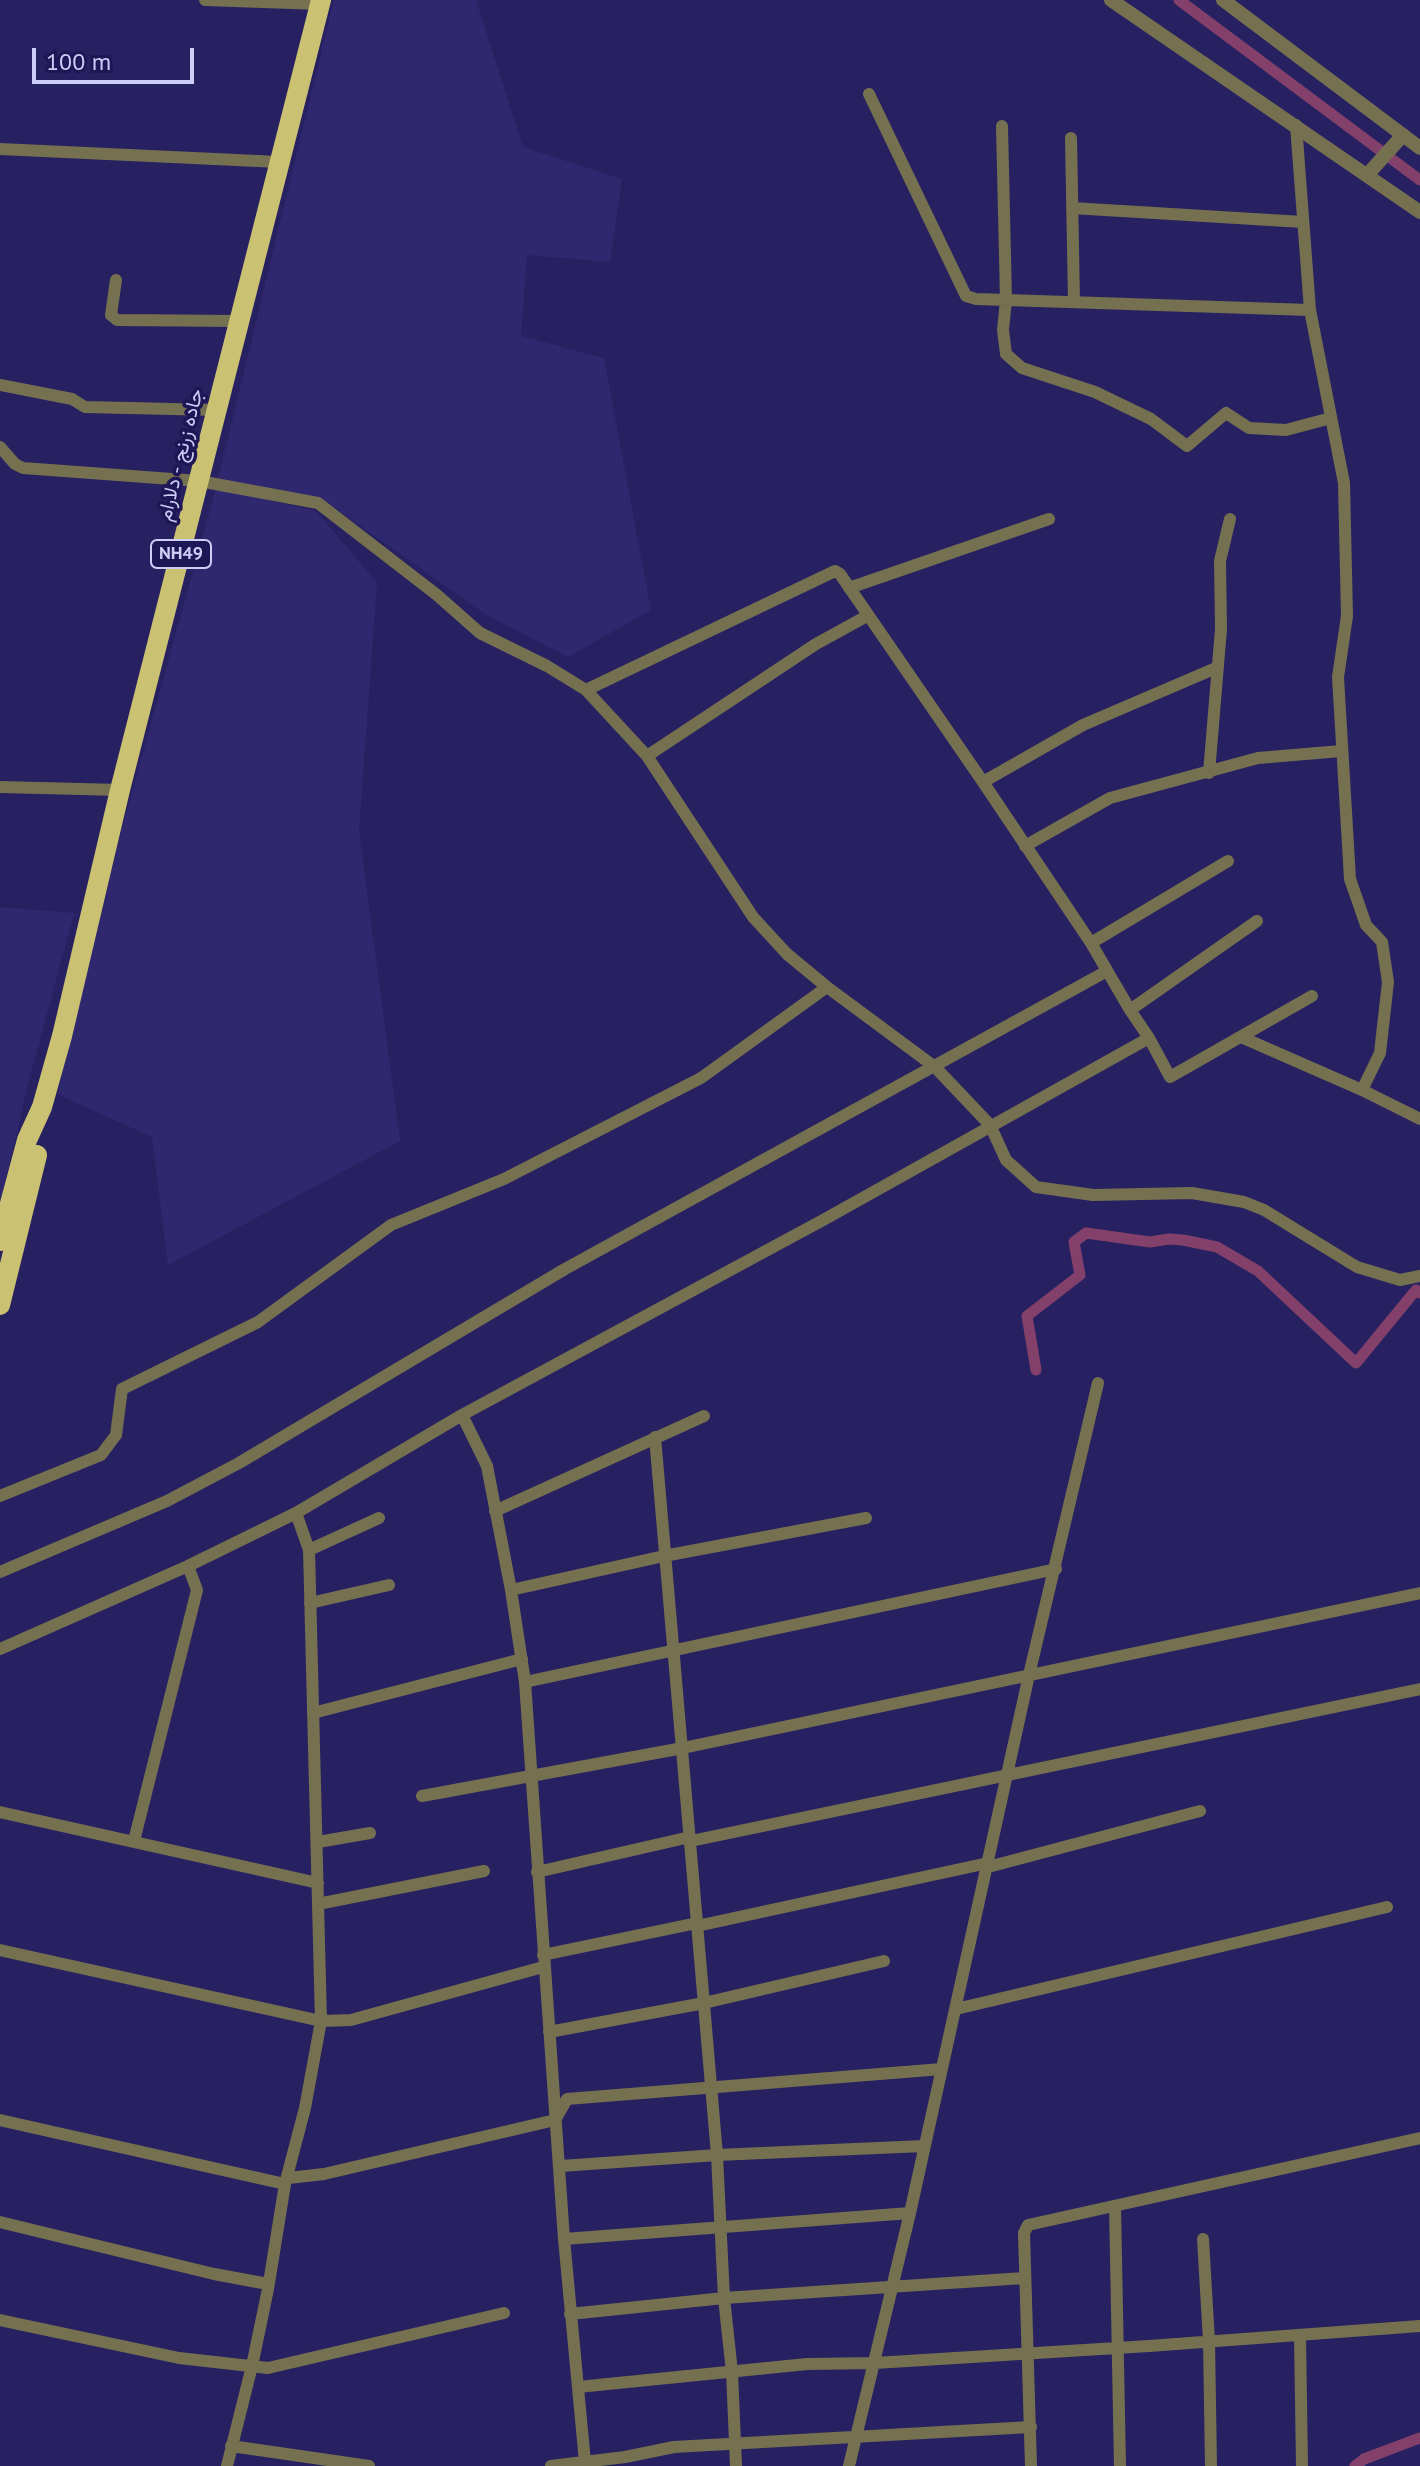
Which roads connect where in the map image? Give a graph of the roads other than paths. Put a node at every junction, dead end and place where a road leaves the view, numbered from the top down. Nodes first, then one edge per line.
1 (205, 0) edge
2 (1111, 0) edge
3 (1223, 0) edge
4 (320, 2) edge
5 (869, 94) dead end
6 (1296, 125) junction
7 (1002, 126) dead end
8 (1403, 135) junction
9 (1071, 138) dead end
10 (1420, 148) edge
11 (0, 149) edge
12 (279, 162) junction
13 (1368, 174) junction
14 (1072, 208) junction
15 (1420, 212) edge
16 (1303, 222) junction
17 (116, 280) dead end
18 (1006, 300) junction
19 (1074, 302) junction
20 (1310, 310) junction
21 (239, 321) junction
22 (0, 385) edge
23 (217, 410) junction
24 (1331, 418) junction
25 (0, 447) edge
26 (199, 481) junction
27 (1049, 519) dead end
28 (1230, 519) dead end
29 (849, 588) junction
30 (867, 616) junction
31 (1216, 668) junction
32 (586, 690) junction
33 (1341, 751) junction
34 (647, 756) junction
35 (1209, 773) junction
36 (983, 782) junction
37 (0, 787) edge
38 (120, 790) junction
39 (1025, 846) junction
40 (1228, 861) dead end
41 (1257, 921) dead end
42 (1091, 943) junction
43 (1107, 971) junction
44 (827, 987) junction
45 (1312, 996) dead end
46 (1130, 1010) junction
47 (1241, 1037) junction
48 (1149, 1038) junction
49 (935, 1067) junction
50 (1362, 1090) junction
51 (42, 1107) junction
52 (1420, 1119) edge
53 (990, 1125) junction
54 (0, 1241) edge
55 (1420, 1276) edge
56 (0, 1305) edge
57 (1098, 1383) dead end
58 (462, 1415) junction
59 (704, 1416) dead end
60 (655, 1437) junction
61 (0, 1496) edge
62 (495, 1511) junction
63 (296, 1513) junction
64 (379, 1518) dead end
65 (866, 1518) dead end
66 (309, 1550) junction
67 (664, 1556) junction
68 (188, 1566) junction
69 (1056, 1569) junction
70 (0, 1572) edge
71 (389, 1585) dead end
72 (511, 1590) junction
73 (1420, 1593) edge
74 (310, 1603) junction
75 (0, 1649) edge
76 (675, 1652) junction
77 (522, 1659) junction
78 (1029, 1675) junction
79 (525, 1682) junction
80 (1420, 1689) edge
81 (313, 1713) junction
82 (683, 1748) junction
83 (1008, 1776) junction
84 (531, 1778) junction
85 (422, 1796) dead end
86 (1200, 1811) dead end
87 (0, 1812) edge
88 (370, 1833) dead end
89 (690, 1839) junction
90 (134, 1841) junction
91 (318, 1842) junction
92 (988, 1865) junction
93 (484, 1871) dead end
94 (537, 1872) junction
95 (318, 1883) junction
96 (318, 1904) junction
97 (1387, 1907) dead end
98 (697, 1924) junction
99 (0, 1950) edge
100 (543, 1961) junction
101 (884, 1961) dead end
102 (704, 2003) junction
103 (956, 2009) junction
104 (321, 2021) junction
105 (549, 2032) junction
106 (942, 2069) junction
107 (710, 2088) junction
108 (0, 2120) edge
109 (555, 2120) junction
110 (1420, 2138) edge
111 (924, 2146) junction
112 (717, 2155) junction
113 (561, 2166) junction
114 (287, 2181) junction
115 (1115, 2206) junction
116 (910, 2213) junction
117 (0, 2222) edge
118 (721, 2227) junction
119 (564, 2239) junction
120 (1203, 2239) dead end
121 (1024, 2278) junction
122 (268, 2284) junction
123 (892, 2286) junction
124 (724, 2298) junction
125 (504, 2313) dead end
126 (570, 2314) junction
127 (0, 2320) edge
128 (1420, 2326) edge
129 (1300, 2335) junction
130 (1209, 2341) junction
131 (1118, 2348) junction
132 (1029, 2353) junction
133 (875, 2363) junction
134 (252, 2366) junction
135 (732, 2372) junction
136 (578, 2387) junction
137 (1031, 2427) junction
138 (856, 2436) junction
139 (733, 2445) junction
140 (231, 2446) junction
141 (585, 2462) junction
142 (625, 2462) edge
143 (227, 2466) edge
144 (369, 2466) edge
145 (551, 2466) edge
146 (736, 2466) edge
147 (849, 2466) edge
148 (1031, 2466) edge
149 (1120, 2466) edge
150 (1211, 2466) edge
151 (1302, 2466) edge

1 - 4 street
2 - 6 street
3 - 8 street
4 - 12 highway, جاده زرنج - دلارام / NH49
5 - 18 street
6 - 13 street
6 - 16 street
7 - 18 street
8 - 10 street
8 - 13 street
9 - 14 street
11 - 12 street
12 - 21 highway, جاده زرنج - دلارام / NH49
13 - 15 street
14 - 16 street
14 - 19 street
16 - 20 street
17 - 21 street
18 - 19 street
18 - 24 street
19 - 20 street
20 - 24 street
21 - 23 highway, جاده زرنج - دلارام / NH49
22 - 23 street
23 - 26 highway, جاده زرنج - دلارام / NH49
24 - 33 street
25 - 26 street
26 - 32 street
26 - 38 highway, جاده زرنج - دلارام / NH49
27 - 29 street
28 - 31 street
29 - 30 street
29 - 32 street
30 - 34 street
30 - 36 street
31 - 35 street
31 - 36 street
32 - 34 street
33 - 35 street
33 - 50 street
34 - 44 street
35 - 39 street
36 - 39 street
37 - 38 street
38 - 51 highway, جاده زرنج - دلارام / NH49
39 - 42 street
40 - 42 street
41 - 46 street
42 - 43 street
43 - 46 street
43 - 49 street
44 - 49 street
44 - 61 street
45 - 47 street
46 - 48 street
47 - 48 street
47 - 50 street
48 - 53 street
49 - 53 street
49 - 70 street
50 - 52 street
51 - 54 highway, جاده زرنج - دلارام / NH49
51 - 56 highway, جاده زرنج - دلارام / NH49
53 - 55 street
53 - 58 street
57 - 69 street
58 - 62 street
58 - 63 street
59 - 60 street
60 - 62 street
60 - 67 street
62 - 72 street
63 - 66 street
63 - 68 street
64 - 66 street
65 - 67 street
66 - 74 street
67 - 72 street
67 - 76 street
68 - 75 street
68 - 90 street
69 - 76 street
69 - 78 street
71 - 74 street
72 - 77 street
73 - 78 street
74 - 81 street
76 - 79 street
76 - 82 street
77 - 79 street
77 - 81 street
78 - 82 street
78 - 83 street
79 - 84 street
80 - 83 street
81 - 91 street
82 - 84 street
82 - 89 street
83 - 89 street
83 - 92 street
84 - 85 street
84 - 94 street
86 - 92 street
87 - 90 street
88 - 91 street
89 - 94 street
89 - 98 street
90 - 95 street
91 - 95 street
92 - 98 street
92 - 103 street
93 - 96 street
94 - 100 street
95 - 96 street
96 - 104 street
97 - 103 street
98 - 100 street
98 - 102 street
99 - 104 street
100 - 104 street
100 - 105 street
101 - 102 street
102 - 105 street
102 - 107 street
103 - 106 street
104 - 114 street
105 - 109 street
106 - 107 street
106 - 111 street
107 - 109 street
107 - 112 street
108 - 114 street
109 - 113 street
109 - 114 street
110 - 115 street
111 - 112 street
111 - 116 street
112 - 113 street
112 - 118 street
113 - 119 street
114 - 122 street
115 - 121 street
115 - 131 street
116 - 118 street
116 - 123 street
117 - 122 street
118 - 119 street
118 - 124 street
119 - 126 street
120 - 130 street
121 - 123 street
121 - 132 street
122 - 134 street
123 - 124 street
123 - 133 street
124 - 126 street
124 - 135 street
125 - 134 street
126 - 136 street
127 - 134 street
128 - 129 street
129 - 130 street
129 - 151 street
130 - 131 street
130 - 150 street
131 - 132 street
131 - 149 street
132 - 133 street
132 - 137 street
133 - 135 street
133 - 138 street
134 - 140 street
135 - 136 street
135 - 139 street
136 - 141 street
137 - 138 street
137 - 148 street
138 - 139 street
138 - 147 street
139 - 142 street
139 - 146 street
140 - 143 street
140 - 144 street
141 - 142 street
141 - 145 street

